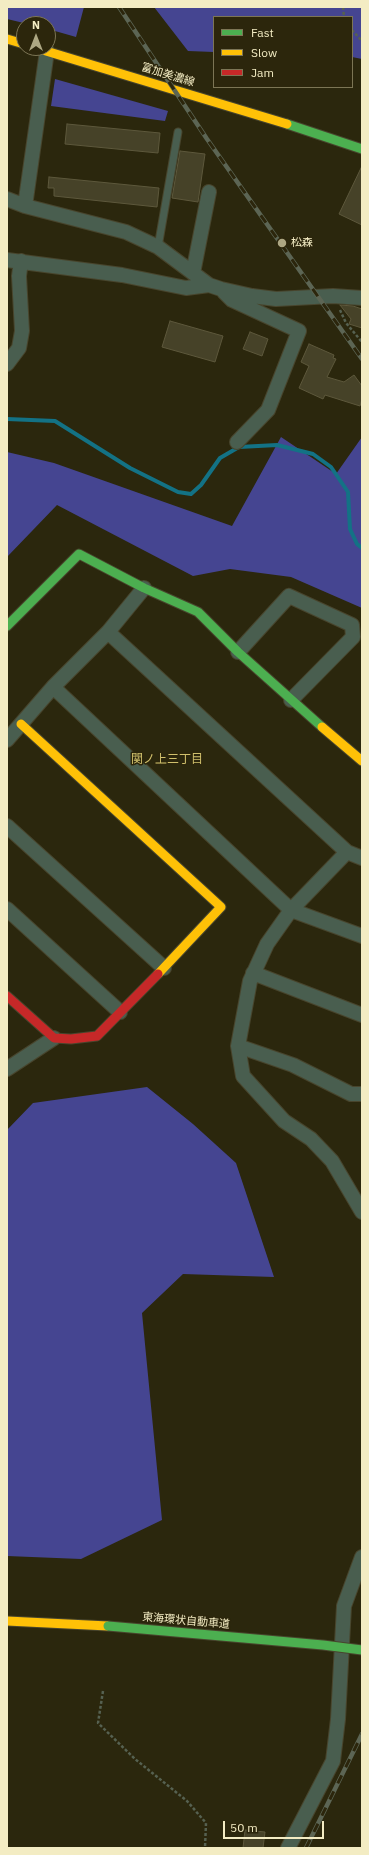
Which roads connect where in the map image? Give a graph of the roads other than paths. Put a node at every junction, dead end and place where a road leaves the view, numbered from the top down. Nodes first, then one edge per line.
1 (56, 54) edge
2 (41, 56) edge
3 (178, 132) dead end
4 (362, 149) edge
5 (209, 192) dead end
6 (7, 199) edge
7 (25, 206) junction
8 (158, 247) junction
9 (14, 260) edge
10 (193, 273) junction
11 (215, 287) junction
12 (362, 298) edge
13 (7, 364) edge
14 (237, 442) dead end
15 (144, 588) junction
16 (7, 626) edge
17 (108, 632) junction
18 (238, 652) junction
19 (53, 687) junction
20 (291, 700) junction
21 (21, 724) junction
22 (7, 740) edge
23 (362, 761) edge
24 (7, 826) edge
25 (347, 852) junction
26 (362, 858) edge
27 (7, 909) edge
28 (291, 910) junction
29 (362, 936) edge
30 (164, 968) junction
31 (253, 973) junction
32 (7, 996) edge
33 (120, 1012) junction
34 (362, 1014) edge
35 (54, 1038) junction
36 (238, 1046) junction
37 (7, 1069) edge
38 (362, 1094) edge
39 (362, 1212) edge
40 (362, 1557) edge
41 (7, 1621) edge
42 (362, 1650) edge
43 (288, 1848) edge

1 - 4 main road, 富加美濃線
2 - 7 street
3 - 8 lane
5 - 10 street
6 - 7 street
7 - 8 street
8 - 10 street
9 - 11 street
9 - 13 street
10 - 11 street
11 - 12 street
11 - 14 street
15 - 16 main road
15 - 17 street
15 - 18 main road
17 - 19 street
17 - 25 street
18 - 20 main road
18 - 20 street
19 - 21 street
19 - 28 street
20 - 23 main road
21 - 22 street
21 - 30 main road
24 - 30 street
25 - 26 street
25 - 28 street
27 - 33 street
28 - 29 street
28 - 31 street
30 - 33 main road
31 - 34 street
31 - 36 street
32 - 35 main road
33 - 35 main road
35 - 37 street
36 - 38 street
36 - 39 street
40 - 43 street
41 - 42 main road, 東海環状自動車道, bridge

